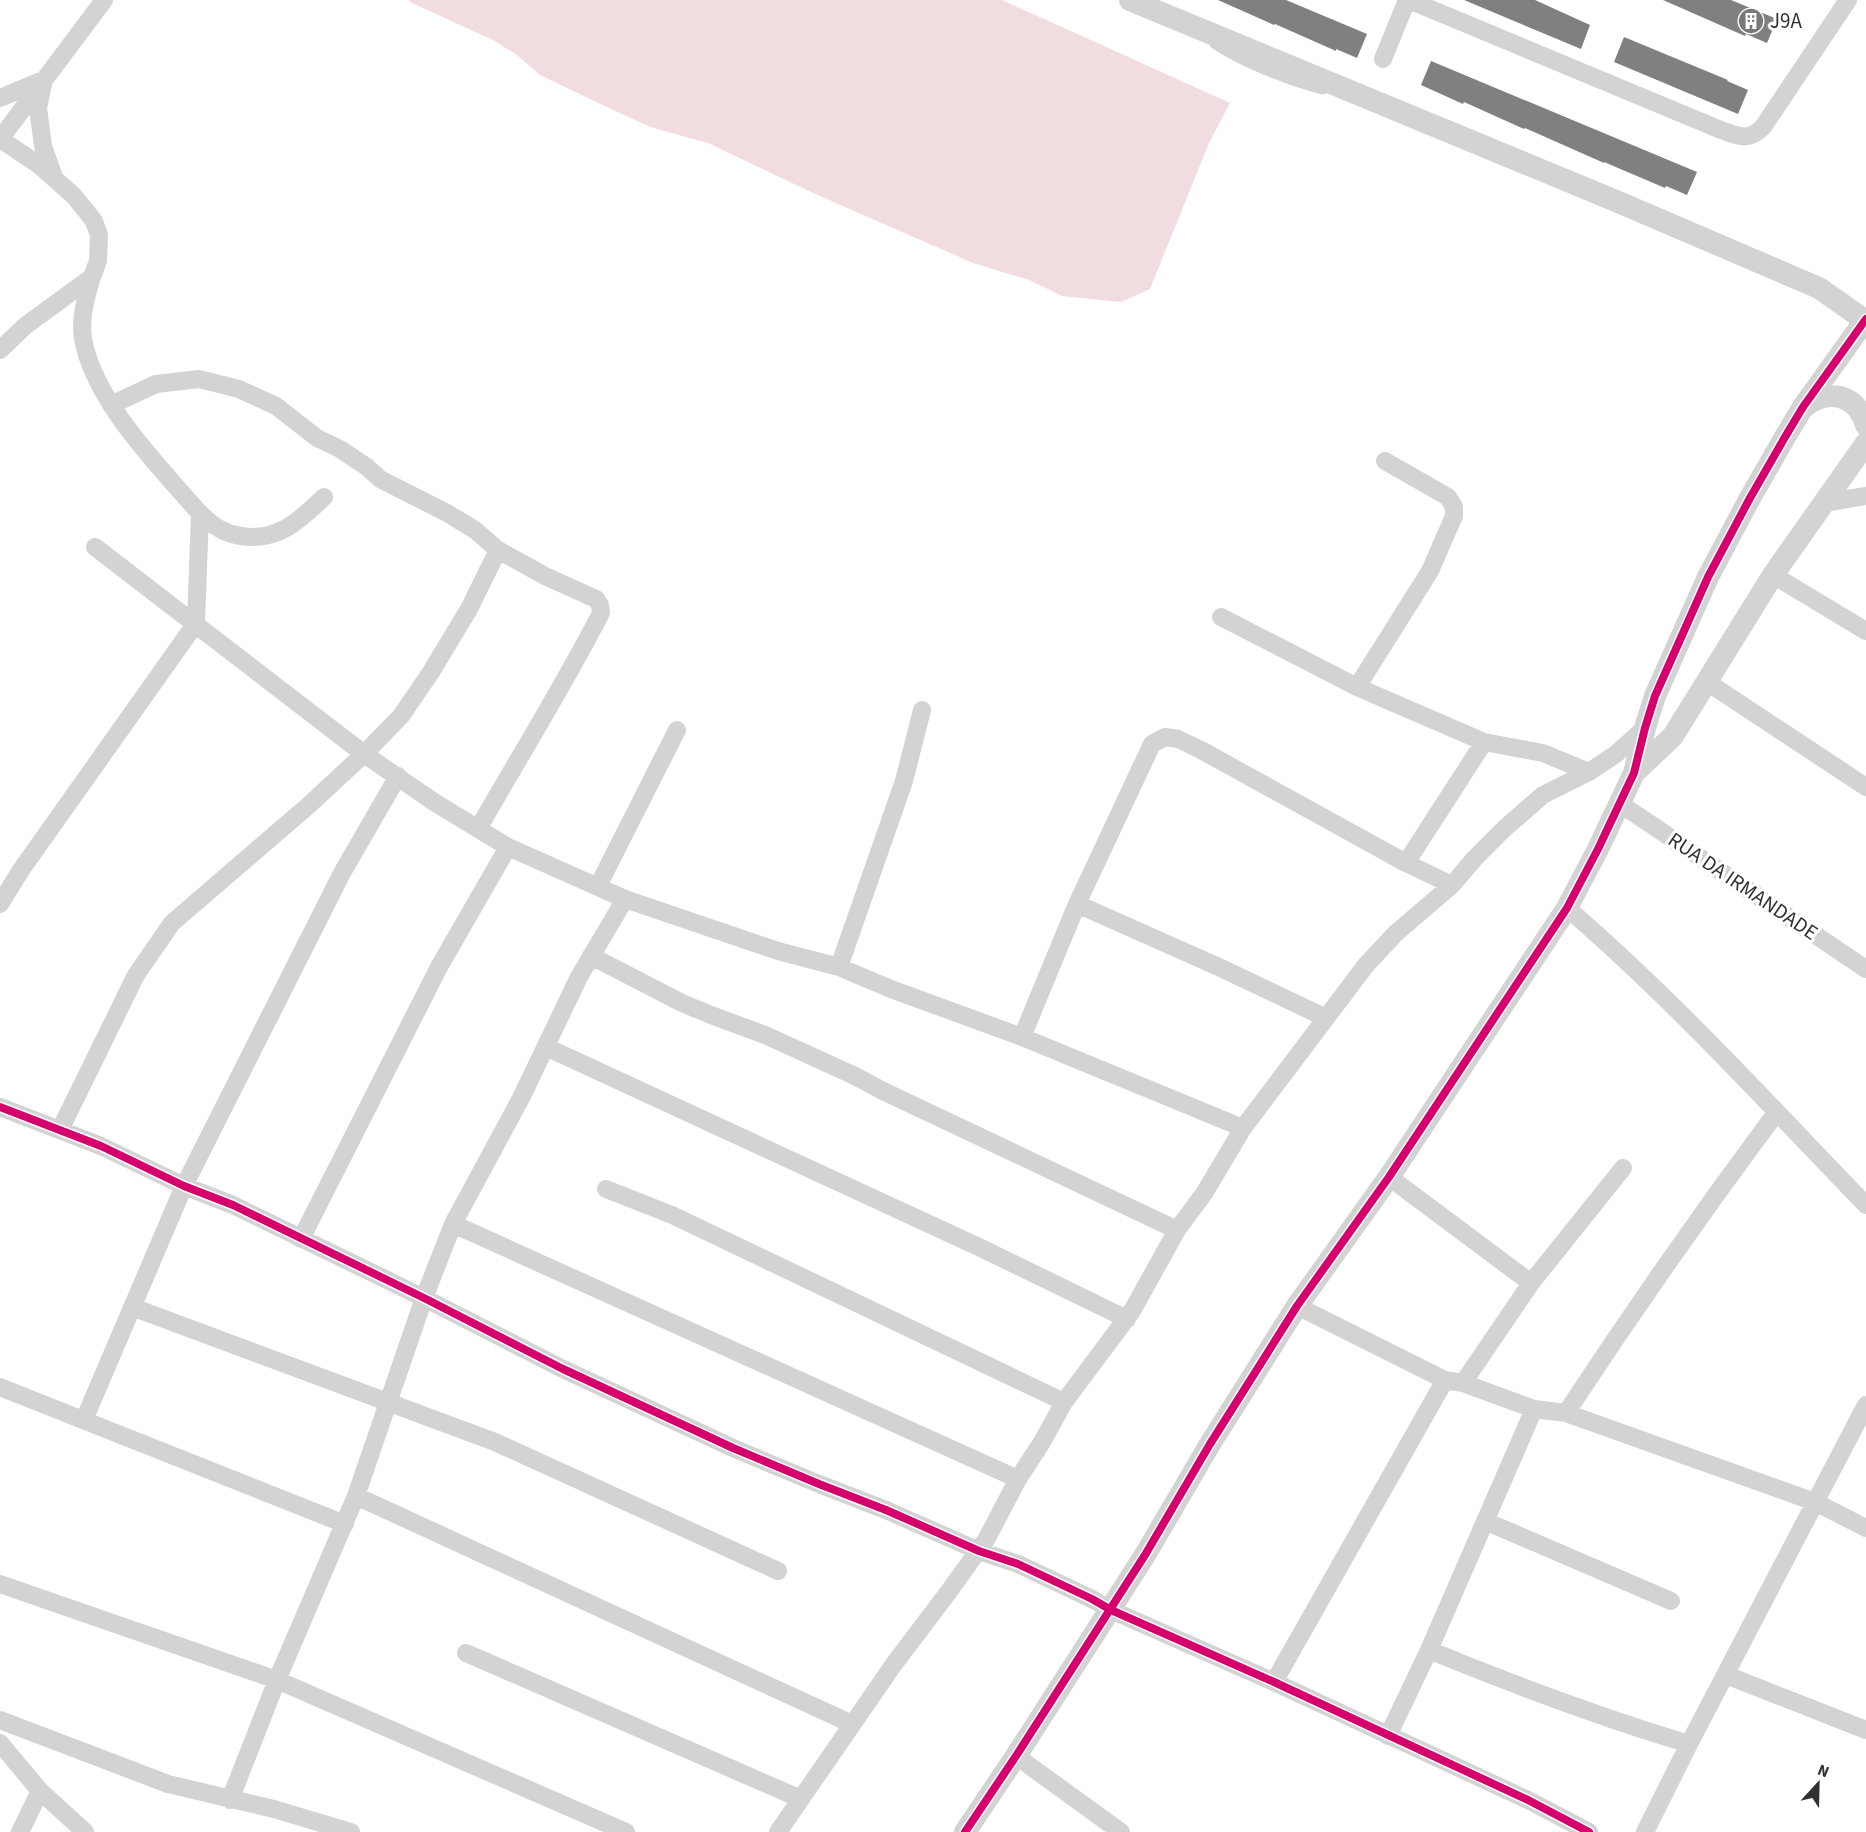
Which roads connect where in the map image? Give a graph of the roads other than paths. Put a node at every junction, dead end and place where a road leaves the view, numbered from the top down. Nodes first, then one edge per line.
1 (104, 0) edge
2 (1130, 0) edge
3 (1408, 0) edge
4 (1848, 0) edge
5 (1383, 59) dead end
6 (44, 80) junction
7 (0, 98) edge
8 (0, 139) edge
9 (54, 178) junction
10 (92, 277) junction
11 (1866, 320) edge
12 (0, 350) edge
13 (111, 405) junction
14 (1803, 407) junction
15 (1866, 425) edge
16 (1864, 443) edge
17 (1385, 461) dead end
18 (1866, 496) edge
19 (324, 497) dead end
20 (1824, 503) junction
21 (200, 513) junction
22 (95, 547) dead end
23 (498, 550) junction
24 (1773, 575) junction
25 (1221, 617) dead end
26 (196, 623) junction
27 (1866, 631) edge
28 (1707, 682) junction
29 (1357, 687) junction
30 (922, 710) dead end
31 (1645, 728) junction
32 (677, 730) dead end
33 (1484, 742) junction
34 (364, 754) junction
35 (1589, 772) junction
36 (1634, 773) junction
37 (398, 776) junction
38 (1866, 787) edge
39 (1619, 803) junction
40 (478, 829) junction
41 (508, 847) junction
42 (1406, 863) junction
43 (1452, 885) junction
44 (598, 886) junction
45 (625, 899) junction
46 (0, 904) edge
47 (1077, 904) junction
48 (1567, 908) junction
49 (591, 956) junction
50 (839, 967) junction
51 (1866, 969) edge
52 (1326, 1018) junction
53 (1022, 1037) junction
54 (546, 1047) junction
55 (0, 1107) edge
56 (1776, 1113) junction
57 (1243, 1128) junction
58 (60, 1130) junction
59 (1623, 1168) dead end
60 (1389, 1177) junction
61 (184, 1186) junction
62 (606, 1189) dead end
63 (1866, 1204) edge
64 (453, 1224) junction
65 (1177, 1230) junction
66 (301, 1239) junction
67 (1532, 1283) junction
68 (424, 1298) junction
69 (1297, 1306) junction
70 (132, 1307) junction
71 (1127, 1319) junction
72 (1454, 1382) junction
73 (0, 1387) edge
74 (1064, 1402) junction
75 (388, 1403) junction
76 (1866, 1405) edge
77 (1534, 1409) junction
78 (1566, 1413) junction
79 (84, 1420) junction
80 (1018, 1479) junction
81 (356, 1496) junction
82 (1815, 1502) junction
83 (1485, 1521) junction
84 (345, 1524) junction
85 (1866, 1528) edge
86 (979, 1551) junction
87 (778, 1571) dead end
88 (0, 1584) edge
89 (1671, 1601) dead end
90 (1111, 1610) junction
91 (1429, 1650) junction
92 (466, 1653) dead end
93 (1726, 1675) junction
94 (277, 1680) junction
95 (1274, 1682) junction
96 (0, 1720) edge
97 (852, 1724) junction
98 (1866, 1730) edge
99 (1388, 1736) junction
100 (0, 1743) edge
101 (1689, 1744) junction
102 (1016, 1756) junction
103 (40, 1791) junction
104 (801, 1799) junction
105 (230, 1800) junction
106 (20, 1832) edge
107 (85, 1832) edge
108 (351, 1832) edge
109 (626, 1832) edge
110 (778, 1832) edge
111 (964, 1832) edge
112 (1121, 1832) edge
113 (1589, 1832) edge
114 (1645, 1832) edge

1 - 6 street
2 - 11 street
3 - 4 street
3 - 5 street
6 - 7 street
6 - 8 street
6 - 9 street
8 - 9 street
9 - 10 street
10 - 12 street
10 - 13 street
11 - 14 street
13 - 21 street
13 - 23 street
14 - 15 street
14 - 31 street
16 - 20 street
17 - 29 street
18 - 20 street
19 - 21 street
20 - 24 street
21 - 26 street
22 - 26 street
23 - 34 street
23 - 40 street
24 - 27 street
24 - 28 street
25 - 29 street
26 - 34 street
26 - 46 street
28 - 36 street
28 - 38 street
29 - 33 street
30 - 50 street
31 - 35 street
31 - 36 street
32 - 44 street
33 - 35 street
33 - 42 street
34 - 37 street
34 - 58 street
35 - 43 street
36 - 39 street
37 - 40 street
37 - 61 street
39 - 48 street
39 - 51 street, RUA DA IRMANDADE
40 - 41 street
41 - 44 street
41 - 66 street
42 - 43 street
42 - 47 street
43 - 52 street
44 - 45 street
45 - 49 street
45 - 50 street
47 - 52 street
47 - 53 street
48 - 56 street
48 - 60 street
49 - 54 street
49 - 65 street
50 - 53 street
52 - 57 street
53 - 57 street
54 - 64 street
54 - 71 street
55 - 58 street
56 - 63 street
56 - 78 street
57 - 65 street
58 - 61 street
59 - 67 street
60 - 67 street
60 - 69 street
61 - 66 street
61 - 70 street
62 - 74 street
64 - 68 street
64 - 80 street
65 - 71 street
66 - 68 street
67 - 72 street
68 - 75 street
68 - 86 street
69 - 72 street
69 - 90 street
70 - 75 street
70 - 79 street
71 - 74 street
72 - 77 street
72 - 95 street
73 - 79 street
74 - 80 street
75 - 81 street
75 - 87 street
76 - 82 street
77 - 78 street
77 - 83 street
78 - 82 street
79 - 84 street
80 - 86 street
81 - 84 street
81 - 97 street
82 - 85 street
82 - 93 street
83 - 89 street
83 - 91 street
84 - 94 street
86 - 90 street
86 - 97 street
88 - 94 street
90 - 95 street
90 - 102 street
91 - 99 street
91 - 101 street
92 - 104 street
93 - 98 street
93 - 101 street
94 - 105 street
94 - 109 street
95 - 99 street
96 - 105 street
97 - 104 street
99 - 113 street
100 - 103 street
101 - 114 street
102 - 111 street
102 - 112 street
103 - 106 street
103 - 107 street
104 - 110 street
105 - 108 street

